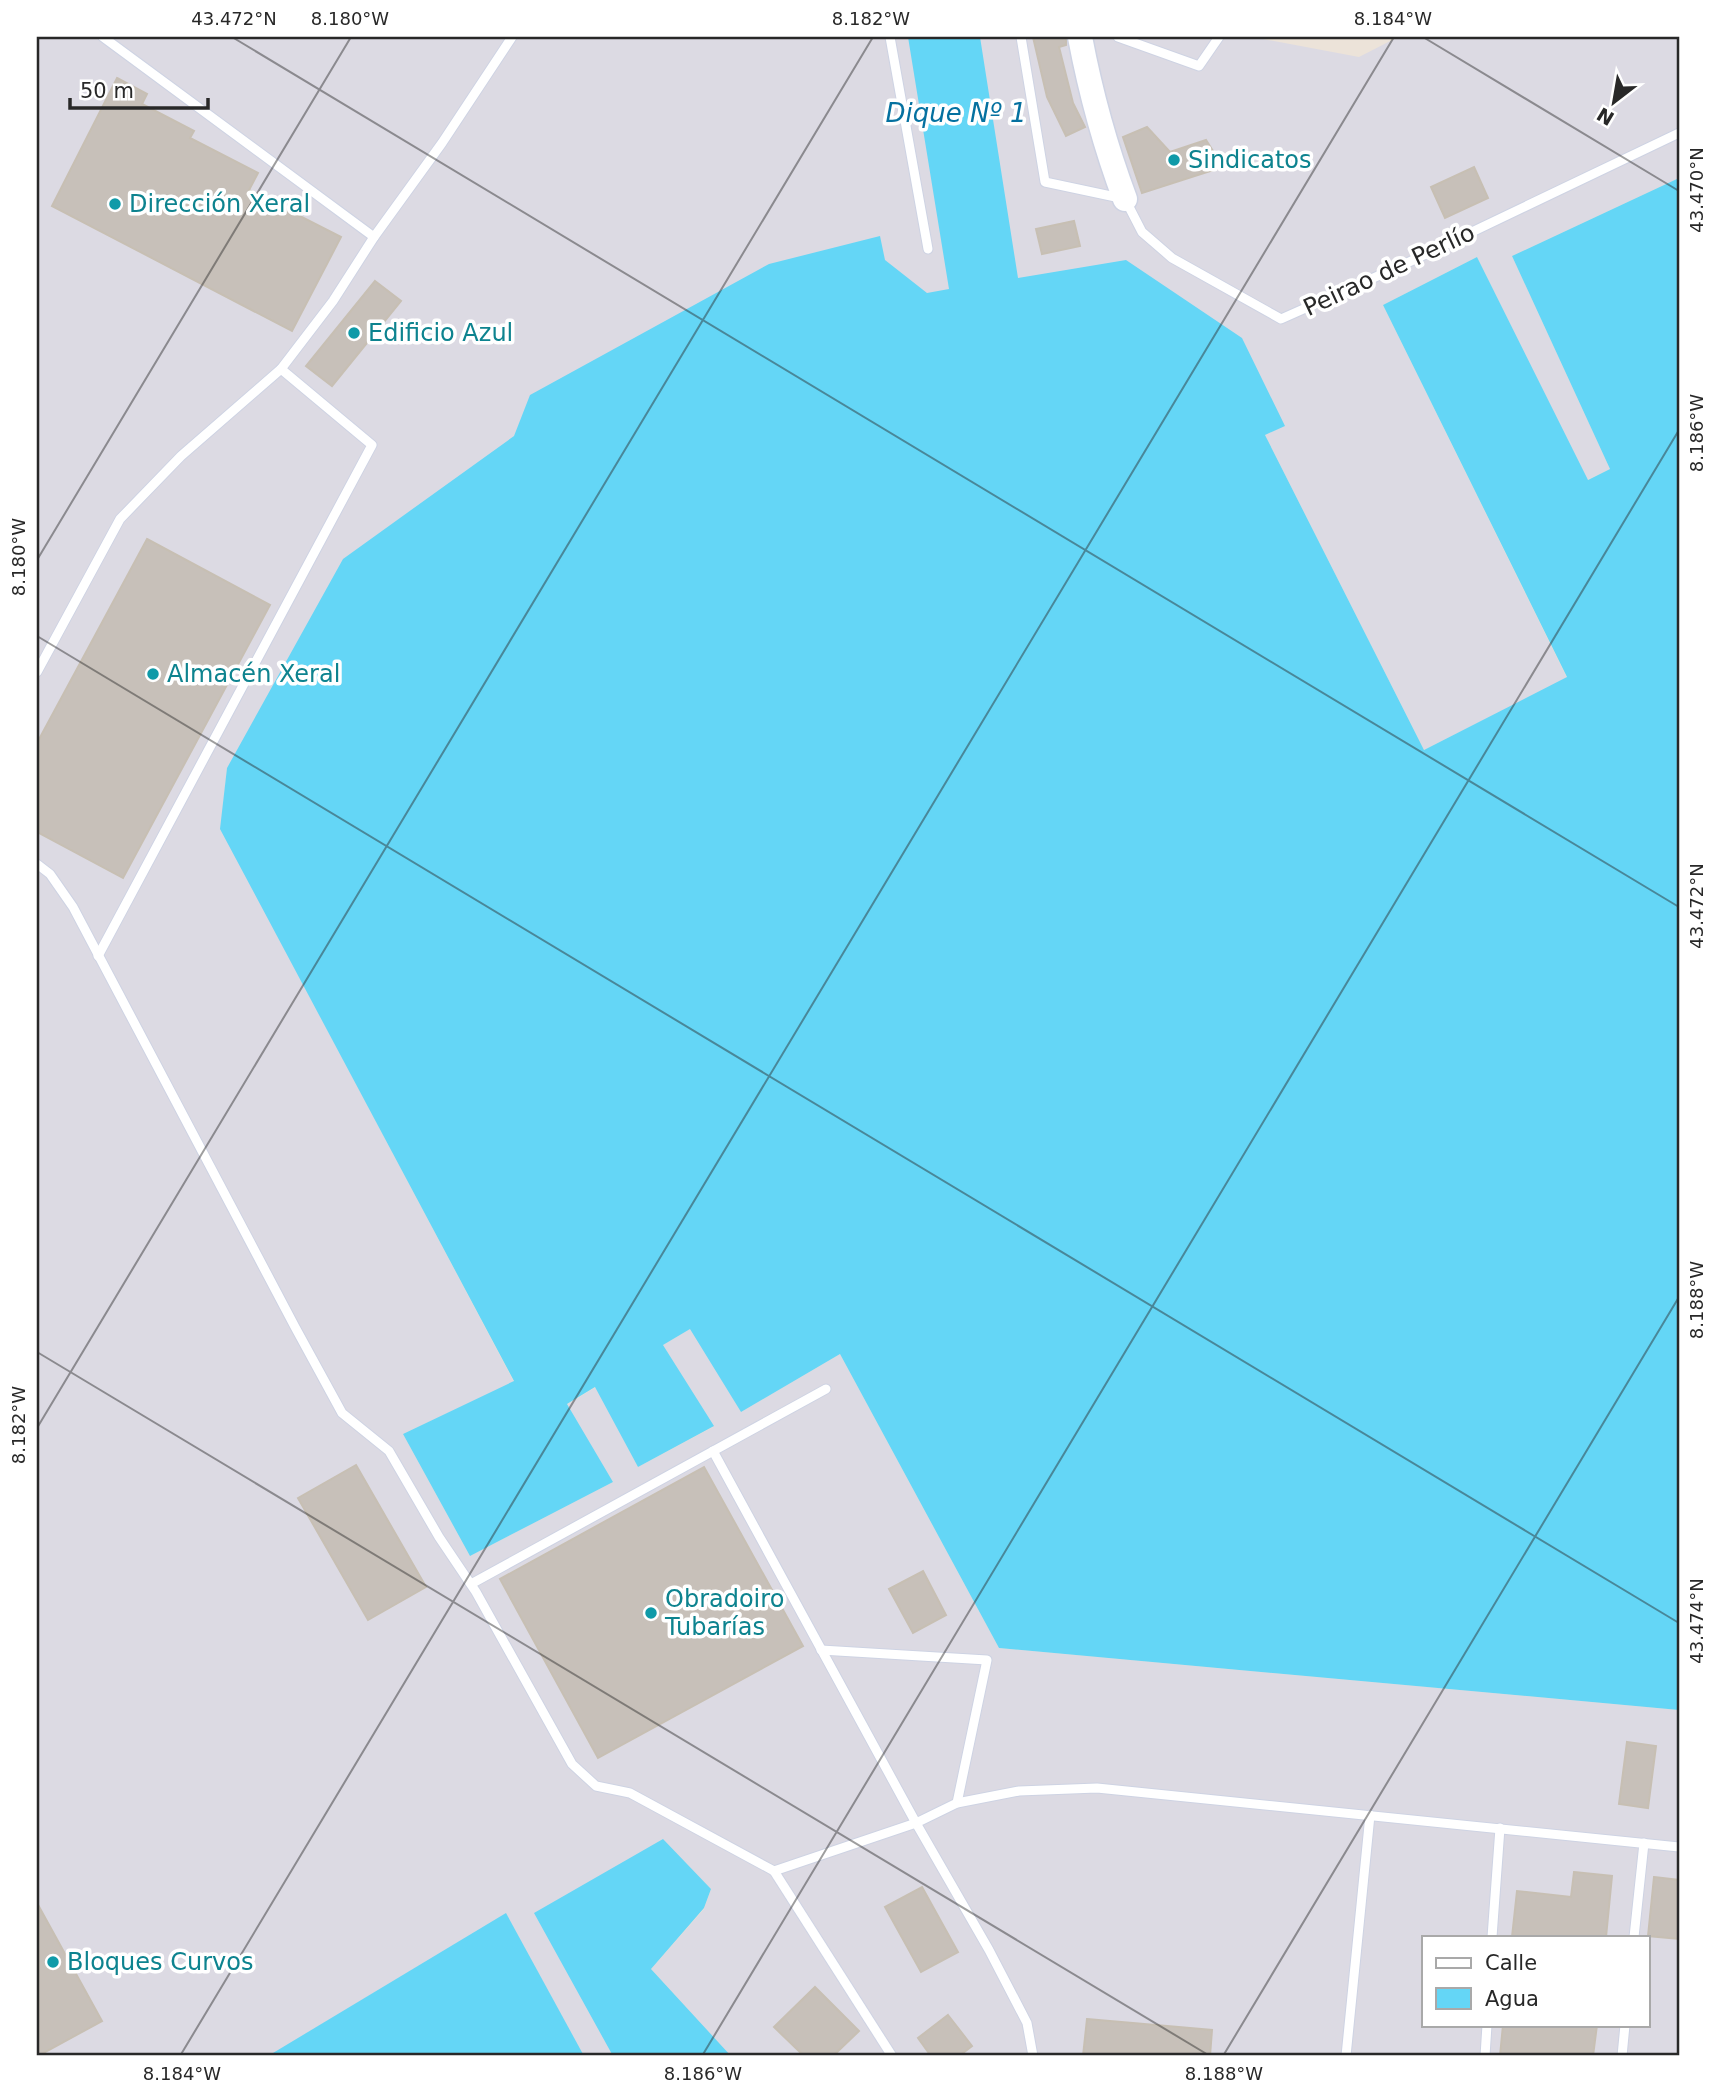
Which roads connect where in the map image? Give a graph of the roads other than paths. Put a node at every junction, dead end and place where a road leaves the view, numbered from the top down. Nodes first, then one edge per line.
1 (103, 37) edge
2 (512, 37) edge
3 (890, 37) edge
4 (1021, 37) edge
5 (1080, 37) edge
6 (1118, 37) edge
7 (1219, 37) edge
8 (1679, 133) edge
9 (1125, 199) junction
10 (374, 237) junction
11 (928, 248) dead end
12 (281, 369) junction
13 (37, 672) edge
14 (37, 864) edge
15 (99, 956) junction
16 (826, 1389) dead end
17 (713, 1451) junction
18 (471, 1584) junction
19 (821, 1650) junction
20 (957, 1803) junction
21 (1370, 1815) junction
22 (916, 1823) junction
23 (1500, 1828) junction
24 (1644, 1843) junction
25 (1679, 1847) edge
26 (774, 1871) junction
27 (1493, 1936) edge
28 (1634, 1936) edge
29 (1487, 2026) edge
30 (1625, 2026) edge
31 (892, 2056) edge
32 (1032, 2056) edge
33 (1346, 2056) edge
34 (1485, 2056) edge
35 (1622, 2056) edge

1 - 10 lane
2 - 10 lane
3 - 11 lane
4 - 9 lane
5 - 9 street
6 - 7 lane
8 - 9 lane, Peirao de Perlío
10 - 12 lane
12 - 13 lane
12 - 15 lane
14 - 15 lane
15 - 18 lane
16 - 17 lane
17 - 18 lane
17 - 19 lane
18 - 26 lane
19 - 20 lane
19 - 22 lane
20 - 21 lane
20 - 22 lane
21 - 23 lane
21 - 33 lane
22 - 26 lane
22 - 32 lane
23 - 24 lane
23 - 27 lane
24 - 25 lane
24 - 28 lane
26 - 31 lane
29 - 34 lane
30 - 35 lane

